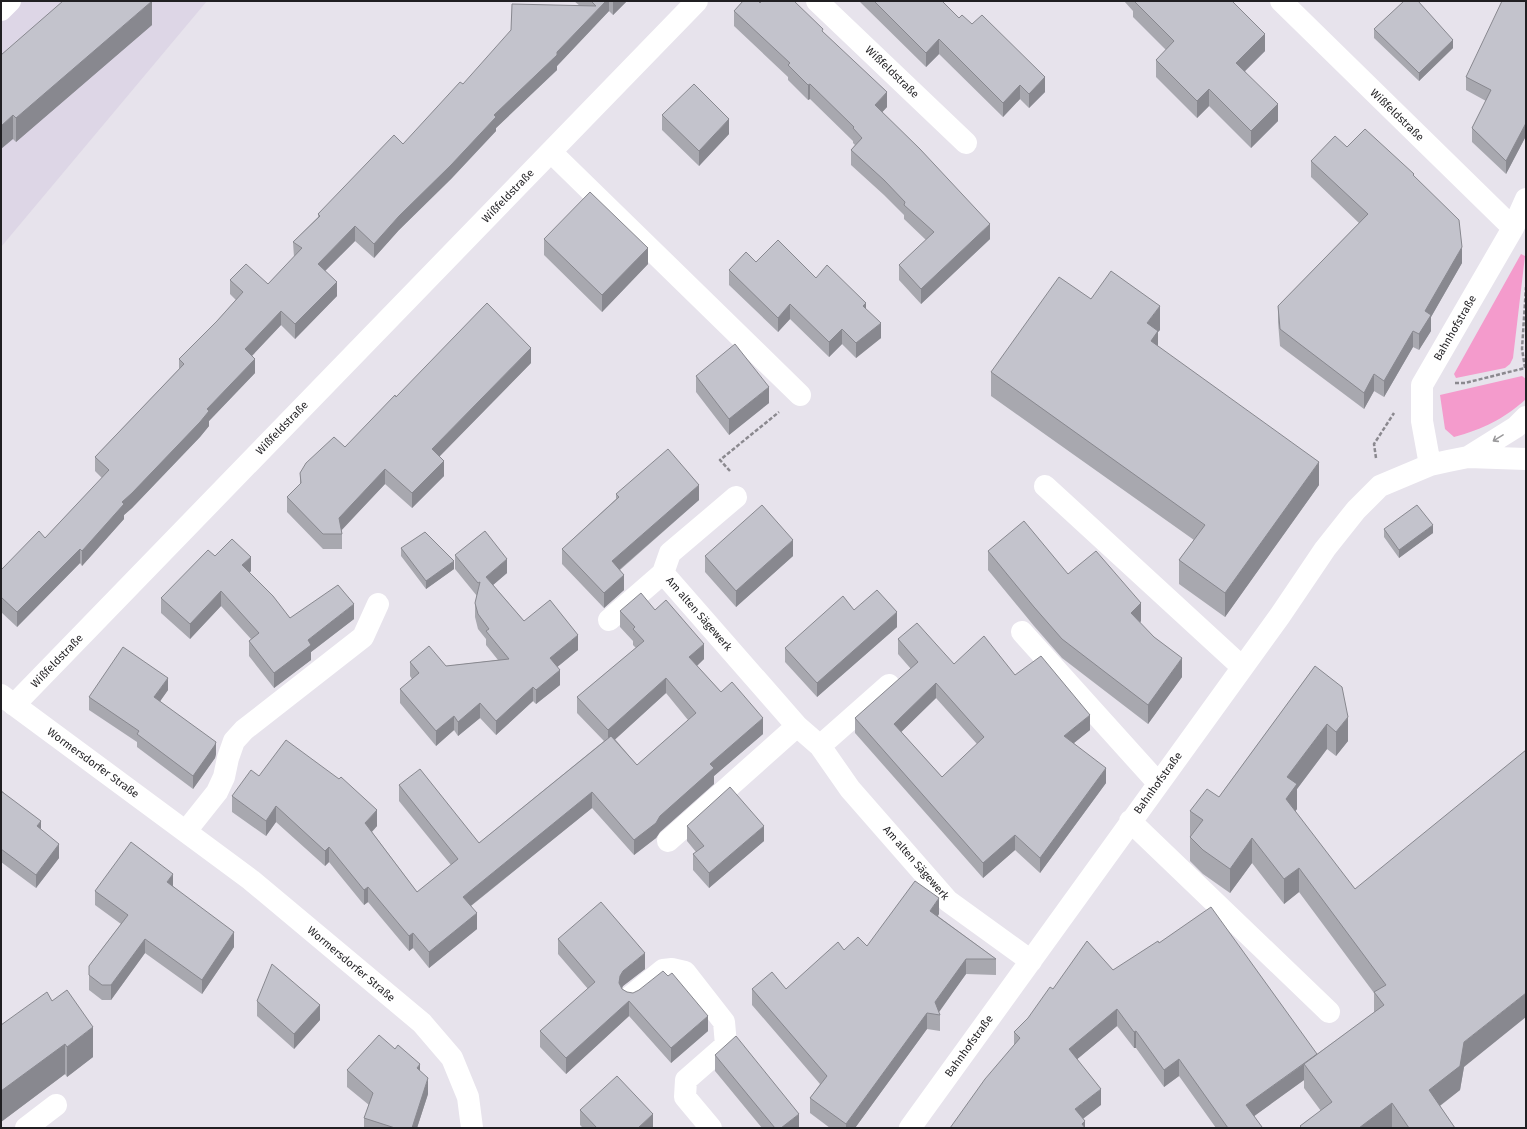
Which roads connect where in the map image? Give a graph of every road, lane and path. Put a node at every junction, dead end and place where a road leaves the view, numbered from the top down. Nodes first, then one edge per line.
1 (10, 1) edge
2 (697, 1) edge
3 (817, 1) edge
4 (1281, 1) edge
5 (1, 10) edge
6 (966, 143) dead end
7 (551, 152) junction
8 (1526, 199) edge
9 (1513, 228) junction
10 (1526, 287) edge
11 (1525, 369) edge
12 (1422, 385) junction
13 (800, 395) joint
14 (1526, 417) edge
15 (1468, 457) junction
16 (1526, 458) edge
17 (1430, 465) junction
18 (1045, 486) dead end
19 (1380, 486) junction
20 (736, 497) joint
21 (663, 573) junction
22 (378, 604) dead end
23 (609, 620) dead end
24 (1022, 632) dead end
25 (1242, 667) junction
26 (889, 685) dead end
27 (7, 700) edge
28 (797, 726) junction
29 (820, 746) junction
30 (1158, 783) junction
31 (1130, 821) junction
32 (186, 831) junction
33 (668, 841) dead end
34 (1031, 960) junction
35 (631, 996) edge
36 (1329, 1012) dead end
37 (56, 1105) dead end
38 (26, 1128) edge
39 (472, 1128) edge
40 (711, 1128) edge
41 (910, 1128) edge

1 - 5 street
2 - 7 street, Wißfeldstraße
3 - 6 street, Wißfeldstraße
4 - 9 street, Wißfeldstraße
7 - 13 street
7 - 27 street, Wißfeldstraße
8 - 9 street, Bahnhofstraße
9 - 12 street, Bahnhofstraße
10 - 11 path
11 - 12 path
12 - 17 street
12 - 19 path
13 - 20 path
14 -> 15 street, Bahnhofstraße
15 - 16 street, Bahnhofstraße
15 - 17 street, Bahnhofstraße
17 - 19 street, Bahnhofstraße
18 - 25 street
19 - 25 street, Bahnhofstraße
20 - 21 street, Am alten Sägewerk
21 - 23 street, Am alten Sägewerk
21 - 28 street, Am alten Sägewerk
22 - 32 street
24 - 30 street
25 - 30 street, Bahnhofstraße
26 - 29 street
27 - 32 street, Wormersdorfer Straße
28 - 29 street, Am alten Sägewerk
28 - 33 street
29 - 34 street, Am alten Sägewerk
30 - 31 street, Bahnhofstraße
31 - 34 street, Bahnhofstraße
31 - 36 street
32 - 39 street, Wormersdorfer Straße
34 - 41 street, Bahnhofstraße
35 - 40 street
37 - 38 street

